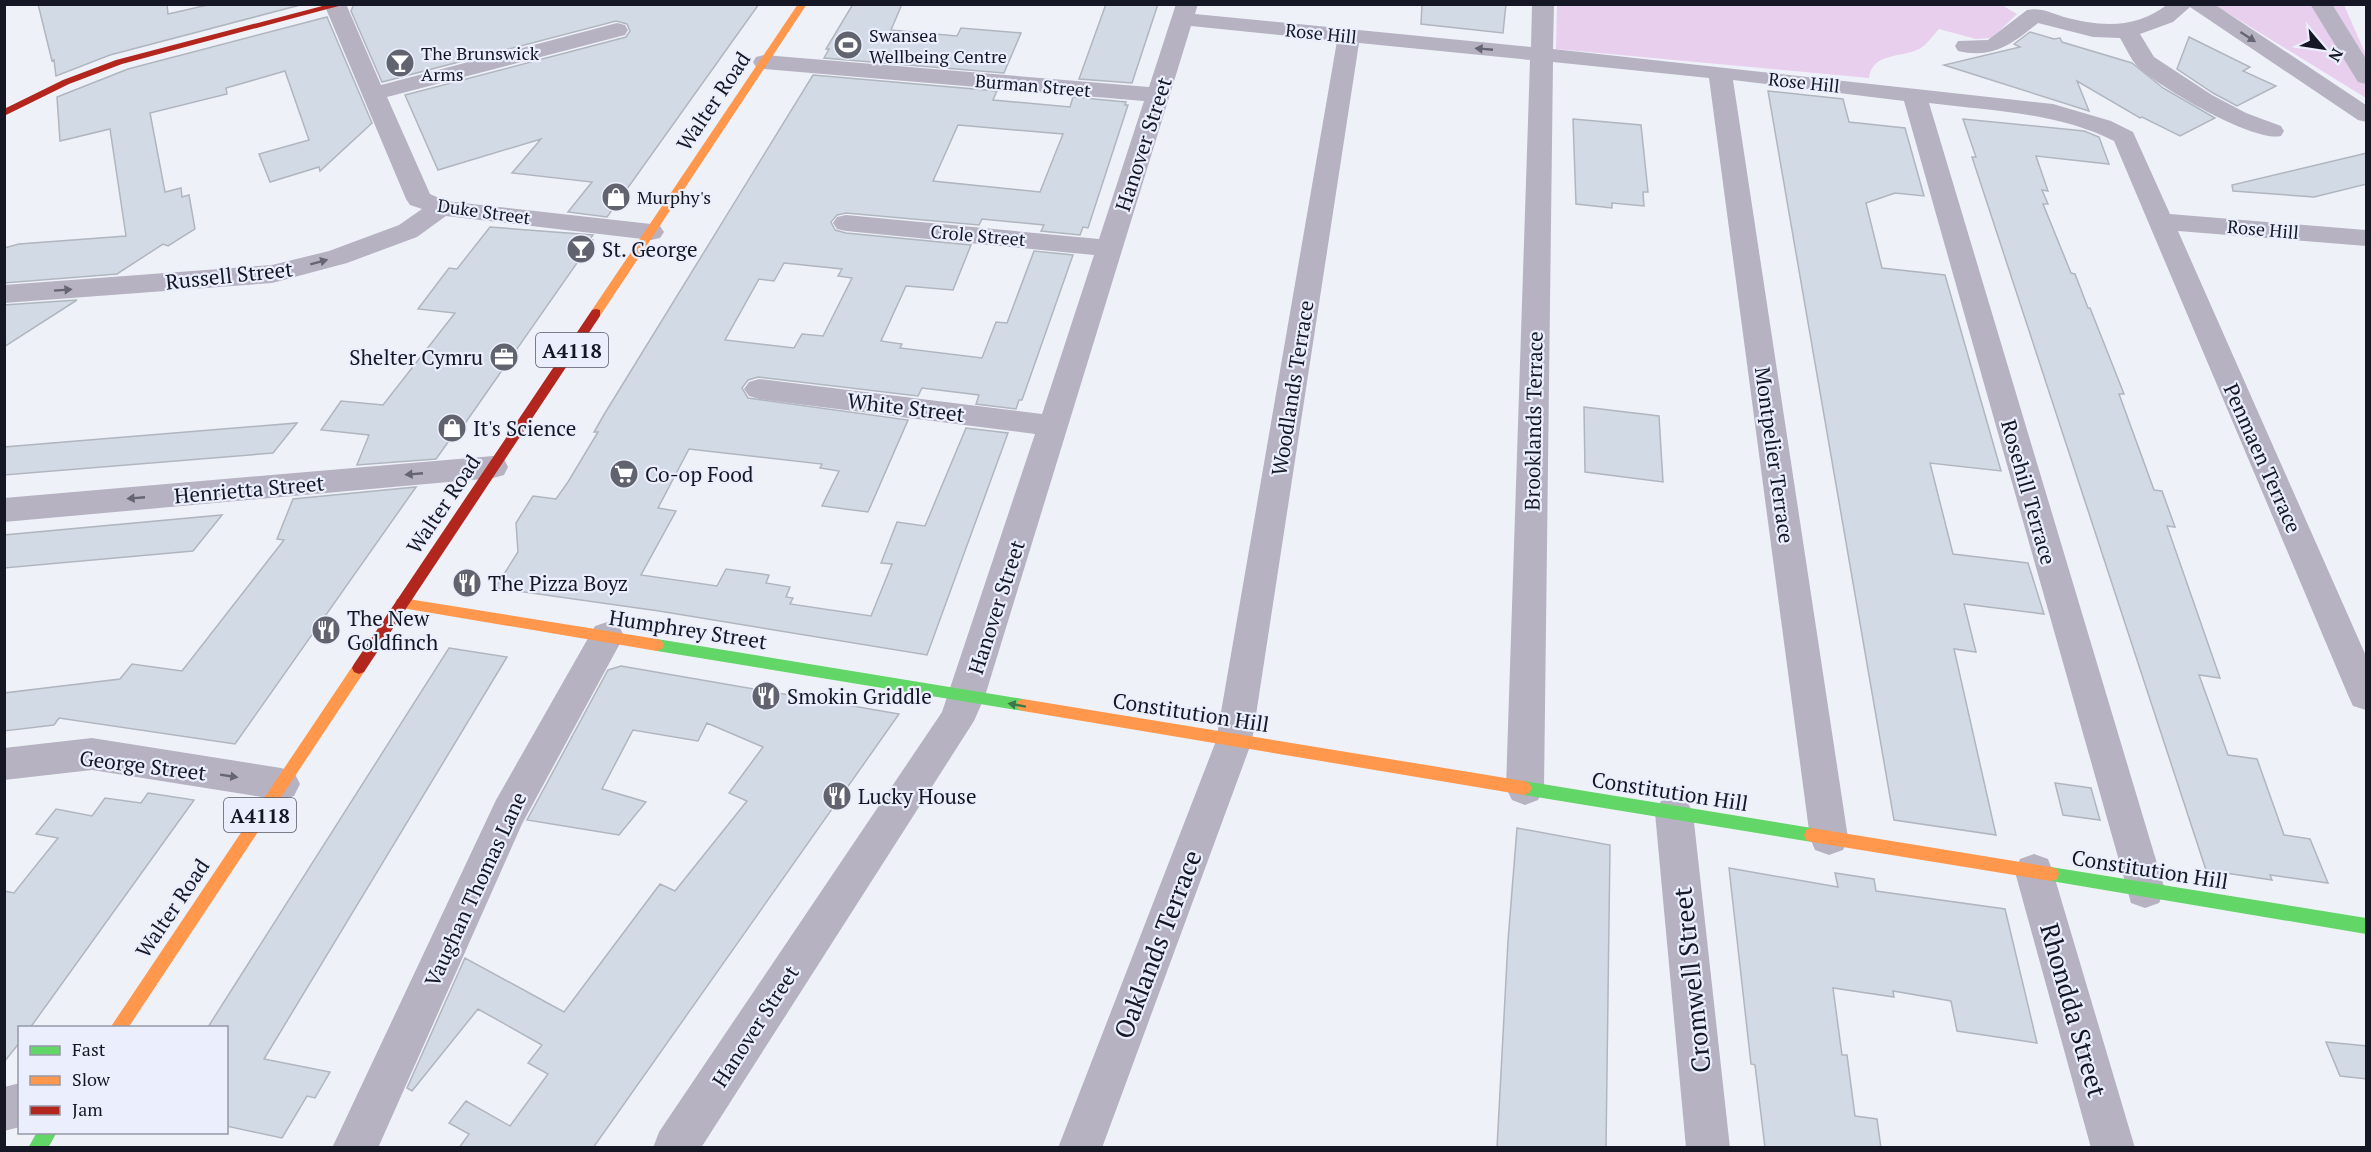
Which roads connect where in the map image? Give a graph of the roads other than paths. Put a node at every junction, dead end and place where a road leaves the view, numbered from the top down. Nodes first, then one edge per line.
1 (803, 4) edge
2 (1543, 4) edge
3 (2015, 4) edge
4 (2182, 4) edge
5 (2199, 4) edge
6 (2320, 4) edge
7 (338, 5) edge
8 (1185, 12) edge
9 (2035, 15) junction
10 (617, 30) dead end
11 (2128, 33) junction
12 (1349, 36) junction
13 (1966, 46) dead end
14 (1542, 54) junction
15 (764, 62) junction
16 (1720, 72) junction
17 (2367, 77) edge
18 (373, 94) junction
19 (1914, 94) junction
20 (1158, 96) junction
21 (4, 113) edge
22 (2367, 115) edge
23 (2272, 130) dead end
24 (441, 208) junction
25 (2159, 221) junction
26 (846, 223) dead end
27 (651, 232) junction
28 (2367, 238) edge
29 (1109, 248) junction
30 (4, 294) edge
31 (759, 389) dead end
32 (1053, 426) junction
33 (493, 468) junction
34 (4, 510) edge
35 (402, 603) junction
36 (607, 636) junction
37 (2367, 695) edge
38 (967, 696) junction
39 (1234, 741) junction
40 (4, 764) edge
41 (281, 784) junction
42 (1525, 788) junction
43 (1674, 813) junction
44 (1829, 838) junction
45 (2034, 872) junction
46 (2145, 890) junction
47 (2367, 926) edge
48 (119, 1026) edge
49 (47, 1134) edge
50 (38, 1148) edge
51 (354, 1148) edge
52 (675, 1148) edge
53 (1080, 1148) edge
54 (1708, 1148) edge
55 (2113, 1148) edge

1 - 15 street, Walter Road / A4118
2 - 14 street, Brooklands Terrace
3 - 9 street
4 - 11 street
5 -> 22 street
6 - 17 street
7 - 18 street, Duke Street
7 - 21 street
8 - 12 street, Rose Hill
8 - 20 street, Hanover Street
9 - 11 street
9 - 13 street
10 - 18 street
11 - 23 street
14 -> 12 street, Rose Hill
12 - 39 street, Woodlands Terrace
14 - 16 street, Rose Hill
14 - 42 street, Brooklands Terrace
15 - 20 street, Burman Street
15 - 27 street, Walter Road / A4118
16 - 19 street, Rose Hill
16 - 44 street, Montpelier Terrace
18 - 24 street, Duke Street
19 - 25 street, Rose Hill
19 - 46 street, Rosehill Terrace
20 - 29 street, Hanover Street
24 - 27 street, Duke Street
30 -> 24 street, Russell Street
25 - 28 street, Rose Hill
25 - 37 street, Penmaen Terrace
26 - 29 street, Crole Street
27 - 33 street, Walter Road / A4118
29 - 32 street, Hanover Street
31 - 32 street, White Street
32 - 38 street, Hanover Street
33 -> 34 street, Henrietta Street
33 - 35 street, Walter Road / A4118
35 - 36 street, Humphrey Street
35 - 41 street, Walter Road / A4118
36 - 38 street, Humphrey Street
36 - 51 street, Vaughan Thomas Lane
39 -> 38 street, Constitution Hill
38 - 52 street, Hanover Street
39 - 42 street, Constitution Hill
39 - 53 street, Oaklands Terrace
40 -> 41 street, George Street
41 - 48 street, Walter Road / A4118
42 - 43 street, Constitution Hill
43 - 44 street, Constitution Hill
43 - 54 street, Cromwell Street
44 - 45 street, Constitution Hill
45 - 46 street, Constitution Hill
45 - 55 street, Rhondda Street
46 - 47 street, Constitution Hill
49 - 50 street

